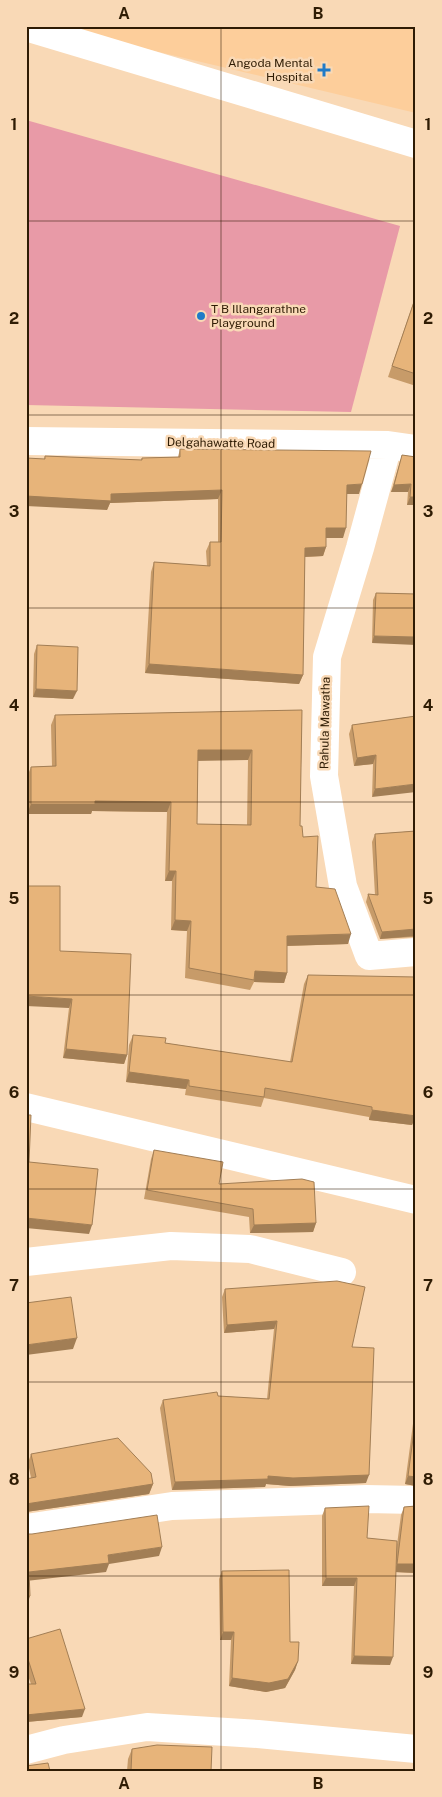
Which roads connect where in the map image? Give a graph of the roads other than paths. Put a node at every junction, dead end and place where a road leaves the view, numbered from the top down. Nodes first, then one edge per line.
1 (26, 28) edge
2 (416, 144) edge
3 (26, 441) edge
4 (388, 445) junction
5 (416, 449) edge
6 (416, 952) edge
7 (26, 1107) edge
8 (416, 1200) edge
9 (26, 1262) edge
10 (342, 1272) dead end
11 (416, 1500) edge
12 (26, 1528) edge
13 (26, 1750) edge
14 (416, 1750) edge

1 - 2 street
3 - 4 street, Delgahawatte Road
4 - 5 street, Delgahawatte Road
4 - 6 street, Rahula Mawatha
7 - 8 street
9 - 10 street
11 - 12 street
13 - 14 street

